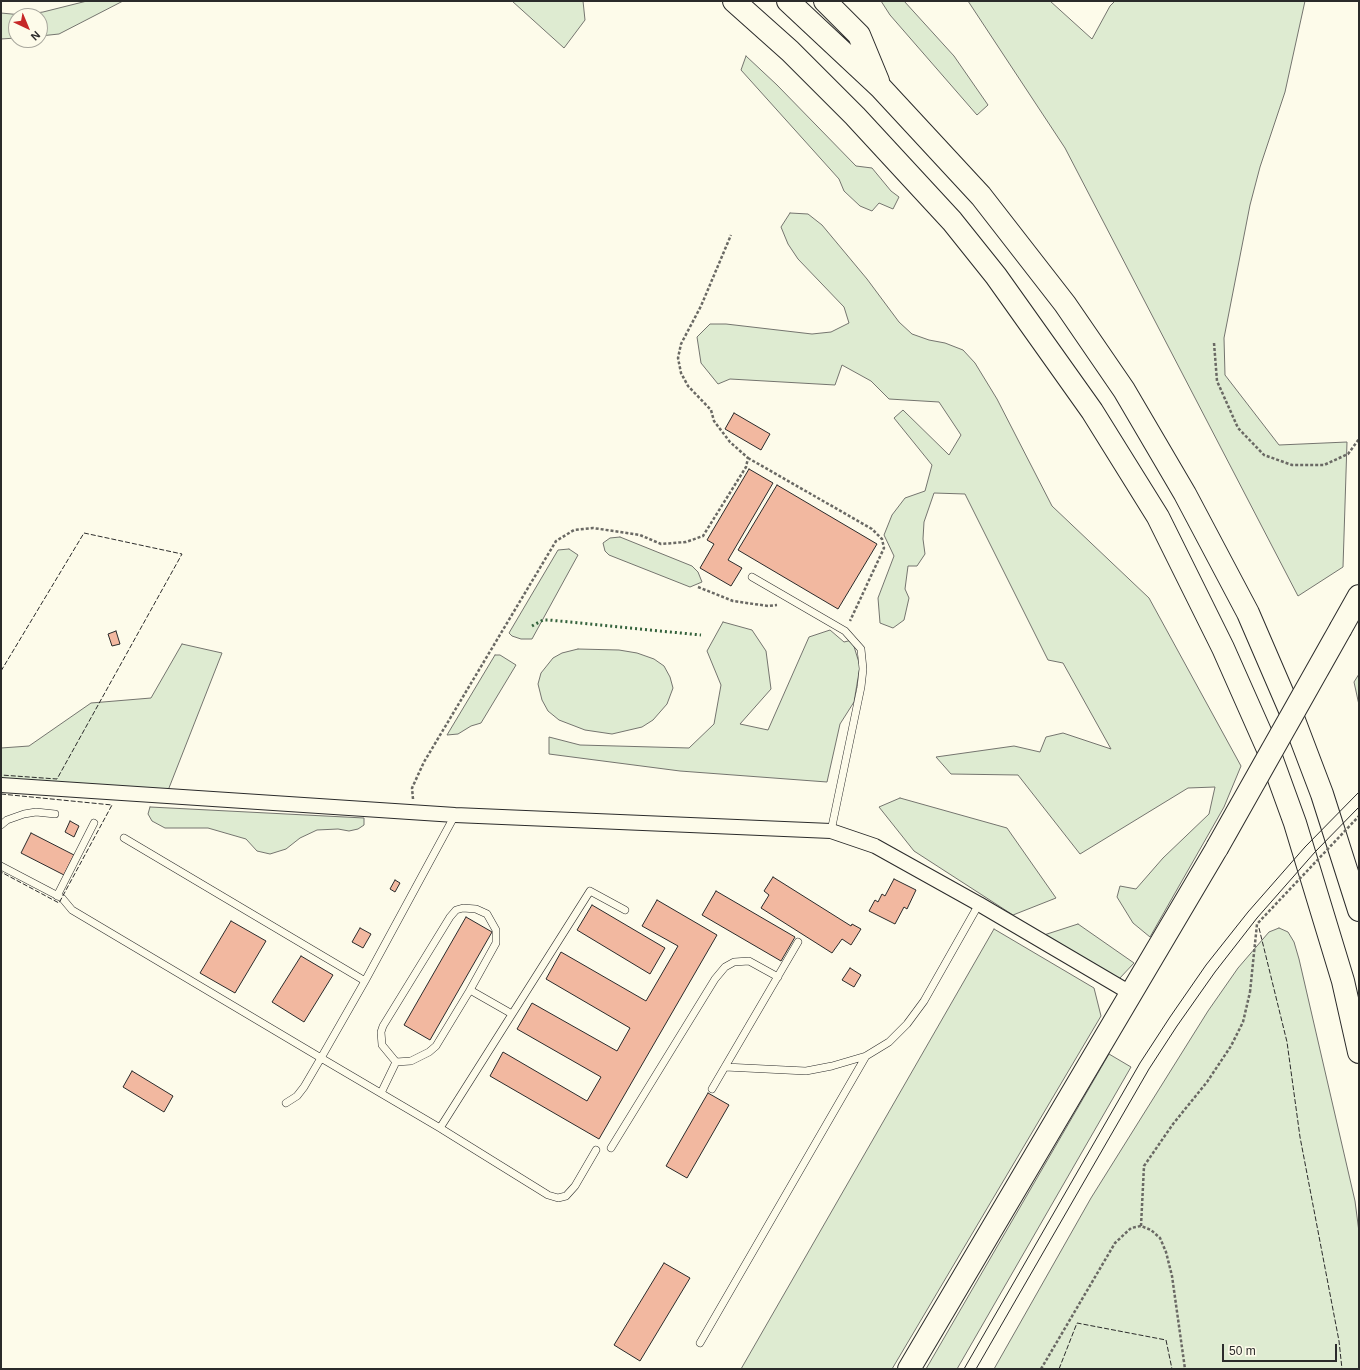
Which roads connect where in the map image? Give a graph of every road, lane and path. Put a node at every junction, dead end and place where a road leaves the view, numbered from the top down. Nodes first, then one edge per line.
1 (734, 1) edge
2 (788, 1) edge
3 (825, 1) edge
4 (881, 88) junction
5 (732, 235) dead end
6 (1214, 343) dead end
7 (1359, 439) edge
8 (748, 458) junction
9 (752, 577) dead end
10 (698, 587) dead end
11 (1359, 596) edge
12 (796, 602) junction
13 (847, 627) dead end
14 (1, 785) edge
15 (412, 812) junction
16 (55, 814) dead end
17 (455, 815) junction
18 (1359, 816) edge
19 (94, 823) dead end
20 (1, 825) edge
21 (831, 831) junction
22 (124, 838) dead end
23 (1, 866) edge
24 (58, 896) junction
25 (980, 904) junction
26 (625, 910) dead end
27 (1359, 910) edge
28 (798, 942) dead end
29 (778, 977) junction
30 (365, 981) junction
31 (470, 990) junction
32 (1132, 994) junction
33 (512, 1014) junction
34 (1359, 1052) edge
35 (866, 1056) junction
36 (321, 1058) junction
37 (396, 1062) junction
38 (725, 1067) junction
39 (712, 1089) dead end
40 (380, 1093) junction
41 (286, 1103) dead end
42 (440, 1128) junction
43 (611, 1148) dead end
44 (596, 1150) dead end
45 (1141, 1226) junction
46 (700, 1343) dead end
47 (909, 1369) edge
48 (1041, 1369) edge
49 (1185, 1369) edge

1 - 34 main road
2 - 4 main road
3 - 4 main road
4 - 27 main road
5 - 8 path
6 - 7 path
8 - 13 path
8 - 15 path
9 - 12 lane
10 - 12 path
11 - 32 main road, bridge
12 - 21 lane
14 - 15 street
15 - 17 street
16 - 20 lane
17 - 21 street
17 - 30 lane
18 - 45 path, bridge
19 - 24 lane
21 - 25 street
22 - 30 lane
23 - 24 lane
24 - 36 lane
25 - 32 street
25 - 35 lane
26 - 33 lane
28 - 29 lane
29 - 38 lane
29 - 43 lane
30 - 36 lane
31 - 33 lane
31 - 37 lane
31 - 37 lane
32 - 47 main road
33 - 42 lane
35 - 38 lane
35 - 46 lane
36 - 40 lane
36 - 41 lane
37 - 40 lane
38 - 39 lane
40 - 42 lane
42 - 44 lane
45 - 48 path
45 - 49 path

